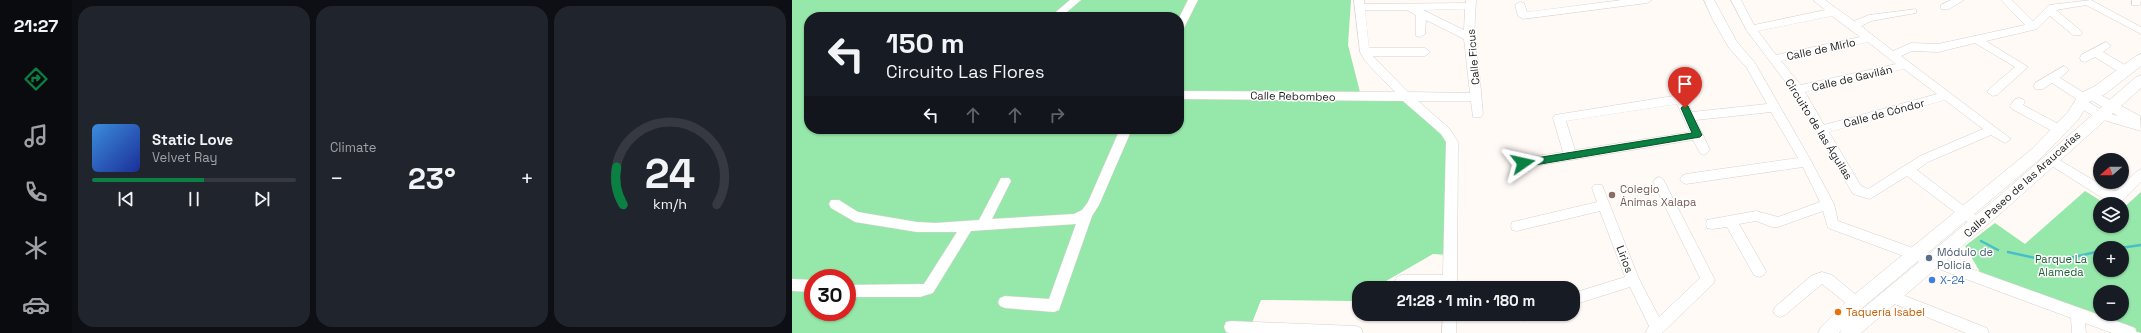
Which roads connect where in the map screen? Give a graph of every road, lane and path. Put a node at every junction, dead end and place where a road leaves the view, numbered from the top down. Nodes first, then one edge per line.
1 (1076, 0) edge
2 (1193, 0) edge
3 (1646, 0) edge
4 (1709, 0) edge
5 (1736, 0) edge
6 (1818, 0) edge
7 (1959, 0) edge
8 (2006, 0) edge
9 (2087, 1) edge
10 (2070, 2) edge
11 (1471, 3) edge
12 (1360, 4) edge
13 (1520, 5) dead end
14 (1572, 5) edge
15 (1407, 7) junction
16 (1945, 7) dead end
17 (2049, 9) junction
18 (1912, 11) dead end
19 (1061, 12) edge
20 (1834, 12) junction
21 (1422, 14) junction
22 (1184, 18) edge
23 (1853, 26) junction
24 (2033, 27) junction
25 (1751, 29) junction
26 (2137, 29) edge
27 (2077, 33) dead end
28 (1420, 34) dead end
29 (2124, 34) dead end
30 (1469, 37) junction
31 (1870, 38) junction
32 (1977, 40) junction
33 (2106, 46) dead end
34 (1365, 52) junction
35 (1425, 52) dead end
36 (2096, 52) junction
37 (1893, 55) junction
38 (2085, 58) dead end
39 (1773, 59) junction
40 (2141, 59) edge
41 (1906, 65) junction
42 (2064, 70) dead end
43 (2126, 70) junction
44 (2052, 78) junction
45 (2141, 80) edge
46 (1674, 86) dead end
47 (2039, 86) dead end
48 (1798, 90) junction
49 (1993, 92) dead end
50 (1184, 95) edge
51 (1946, 96) junction
52 (1406, 97) junction
53 (1476, 98) junction
54 (1681, 99) junction
55 (2085, 99) junction
56 (2019, 102) dead end
57 (1775, 107) junction
58 (2106, 110) junction
59 (1476, 114) dead end
60 (1689, 117) junction
61 (2141, 120) edge
62 (2141, 127) edge
63 (1821, 130) junction
64 (1990, 130) junction
65 (2060, 130) junction
66 (1124, 134) edge
67 (1697, 135) junction
68 (2005, 139) dead end
69 (1704, 150) dead end
70 (1570, 154) junction
71 (2051, 160) junction
72 (1806, 162) junction
73 (1523, 163) dead end
74 (1912, 168) junction
75 (2141, 174) edge
76 (1686, 179) dead end
77 (1005, 181) dead end
78 (1659, 182) dead end
79 (1598, 188) dead end
80 (835, 204) dead end
81 (1828, 204) junction
82 (1604, 205) junction
83 (1967, 212) junction
84 (1086, 214) junction
85 (1730, 221) junction
86 (1980, 222) junction
87 (983, 224) junction
88 (1712, 224) dead end
89 (968, 225) junction
90 (1517, 226) dead end
91 (1915, 255) junction
92 (1933, 262) junction
93 (1759, 271) dead end
94 (1633, 280) junction
95 (1450, 281) edge
96 (792, 285) edge
97 (804, 286) edge
98 (856, 291) edge
99 (1890, 296) junction
100 (1580, 297) edge
101 (1005, 302) dead end
102 (1856, 304) junction
103 (1780, 311) dead end
104 (2078, 315) junction
105 (1450, 321) edge
106 (1231, 327) dead end
107 (1655, 330) edge
108 (1356, 333) edge
109 (1449, 333) edge
110 (1827, 333) edge
111 (1849, 333) edge
112 (1982, 333) edge
113 (2079, 333) edge
114 (2130, 333) edge

1 - 19 street
2 - 22 street
3 - 14 street
4 - 57 street
5 - 25 street, Circuito de las Águilas
6 - 20 street
7 - 16 street
8 - 24 street
9 - 10 street
9 - 26 street
10 - 17 street
11 - 15 street
11 - 30 street, Calle Ficus
12 - 15 street
12 - 34 street
13 - 14 street
15 - 21 street
17 - 24 street
17 - 27 street
18 - 23 street
20 - 23 street
20 - 25 street
21 - 28 street
21 - 30 street
23 - 31 street
24 - 32 street
25 - 39 street, Circuito de las Águilas
26 - 29 street
30 - 53 street, Calle Ficus
31 - 37 street
31 - 39 street, Calle de Mirlo
32 - 37 street
32 - 49 street
33 - 36 street
34 - 35 street
34 - 52 street
36 - 38 street
36 - 43 street
37 - 41 street
39 - 48 street, Circuito de las Águilas
40 - 43 main road, Calle Paseo de las Araucarias
41 - 48 street, Calle de Gavilán
41 - 51 street
42 - 44 street
43 - 55 main road, Calle Paseo de las Araucarias
44 - 47 street
44 - 55 street
45 - 58 main road, Calle Paseo de las Araucarias
46 - 54 street
48 - 63 street, Circuito de las Águilas
50 - 52 street, Calle Rebombeo
51 - 63 street, Calle de Cóndor
51 - 64 street
52 - 53 street, Calle Rebombeo
52 - 95 street
53 - 59 street, Calle Ficus
54 - 60 street
54 - 70 street
55 - 58 street
55 - 65 main road, Calle Paseo de las Araucarias
56 - 65 street
57 - 60 street
57 - 72 street
58 - 61 street
58 - 62 street
58 - 71 main road, Calle Paseo de las Araucarias
60 - 67 street
63 - 74 street, Circuito de las Águilas
64 - 68 street
64 - 74 street, Circuito de las Águilas
65 - 83 main road, Calle Paseo de las Araucarias
66 - 84 street
67 - 69 street
67 - 70 street
70 - 73 street
71 - 75 street
71 - 86 main road, Calle Paseo de las Araucarias
72 - 76 street
72 - 81 street
74 - 83 street
77 - 87 street
78 - 107 street
79 - 82 street, Lirios
80 - 89 street
81 - 85 street
81 - 91 street
82 - 90 street
82 - 94 street, Lirios
83 - 86 street
83 - 91 main road, Calle Paseo de las Araucarias
84 - 87 street
84 - 101 street
85 - 88 street
85 - 93 street
86 - 92 main road, Calle Paseo de las Araucarias
87 - 89 street
89 - 98 street
91 - 92 street
91 - 102 main road, Calle Paseo de las Araucarias
92 - 99 main road, Calle Paseo de las Araucarias
92 - 104 street
94 - 100 street
94 - 107 street, Lirios
96 - 97 street
99 - 111 main road, Calle Paseo de las Araucarias
99 - 112 street
102 - 103 street
102 - 110 main road, Calle Paseo de las Araucarias
104 - 113 street
104 - 114 street
105 - 109 street
106 - 108 street

